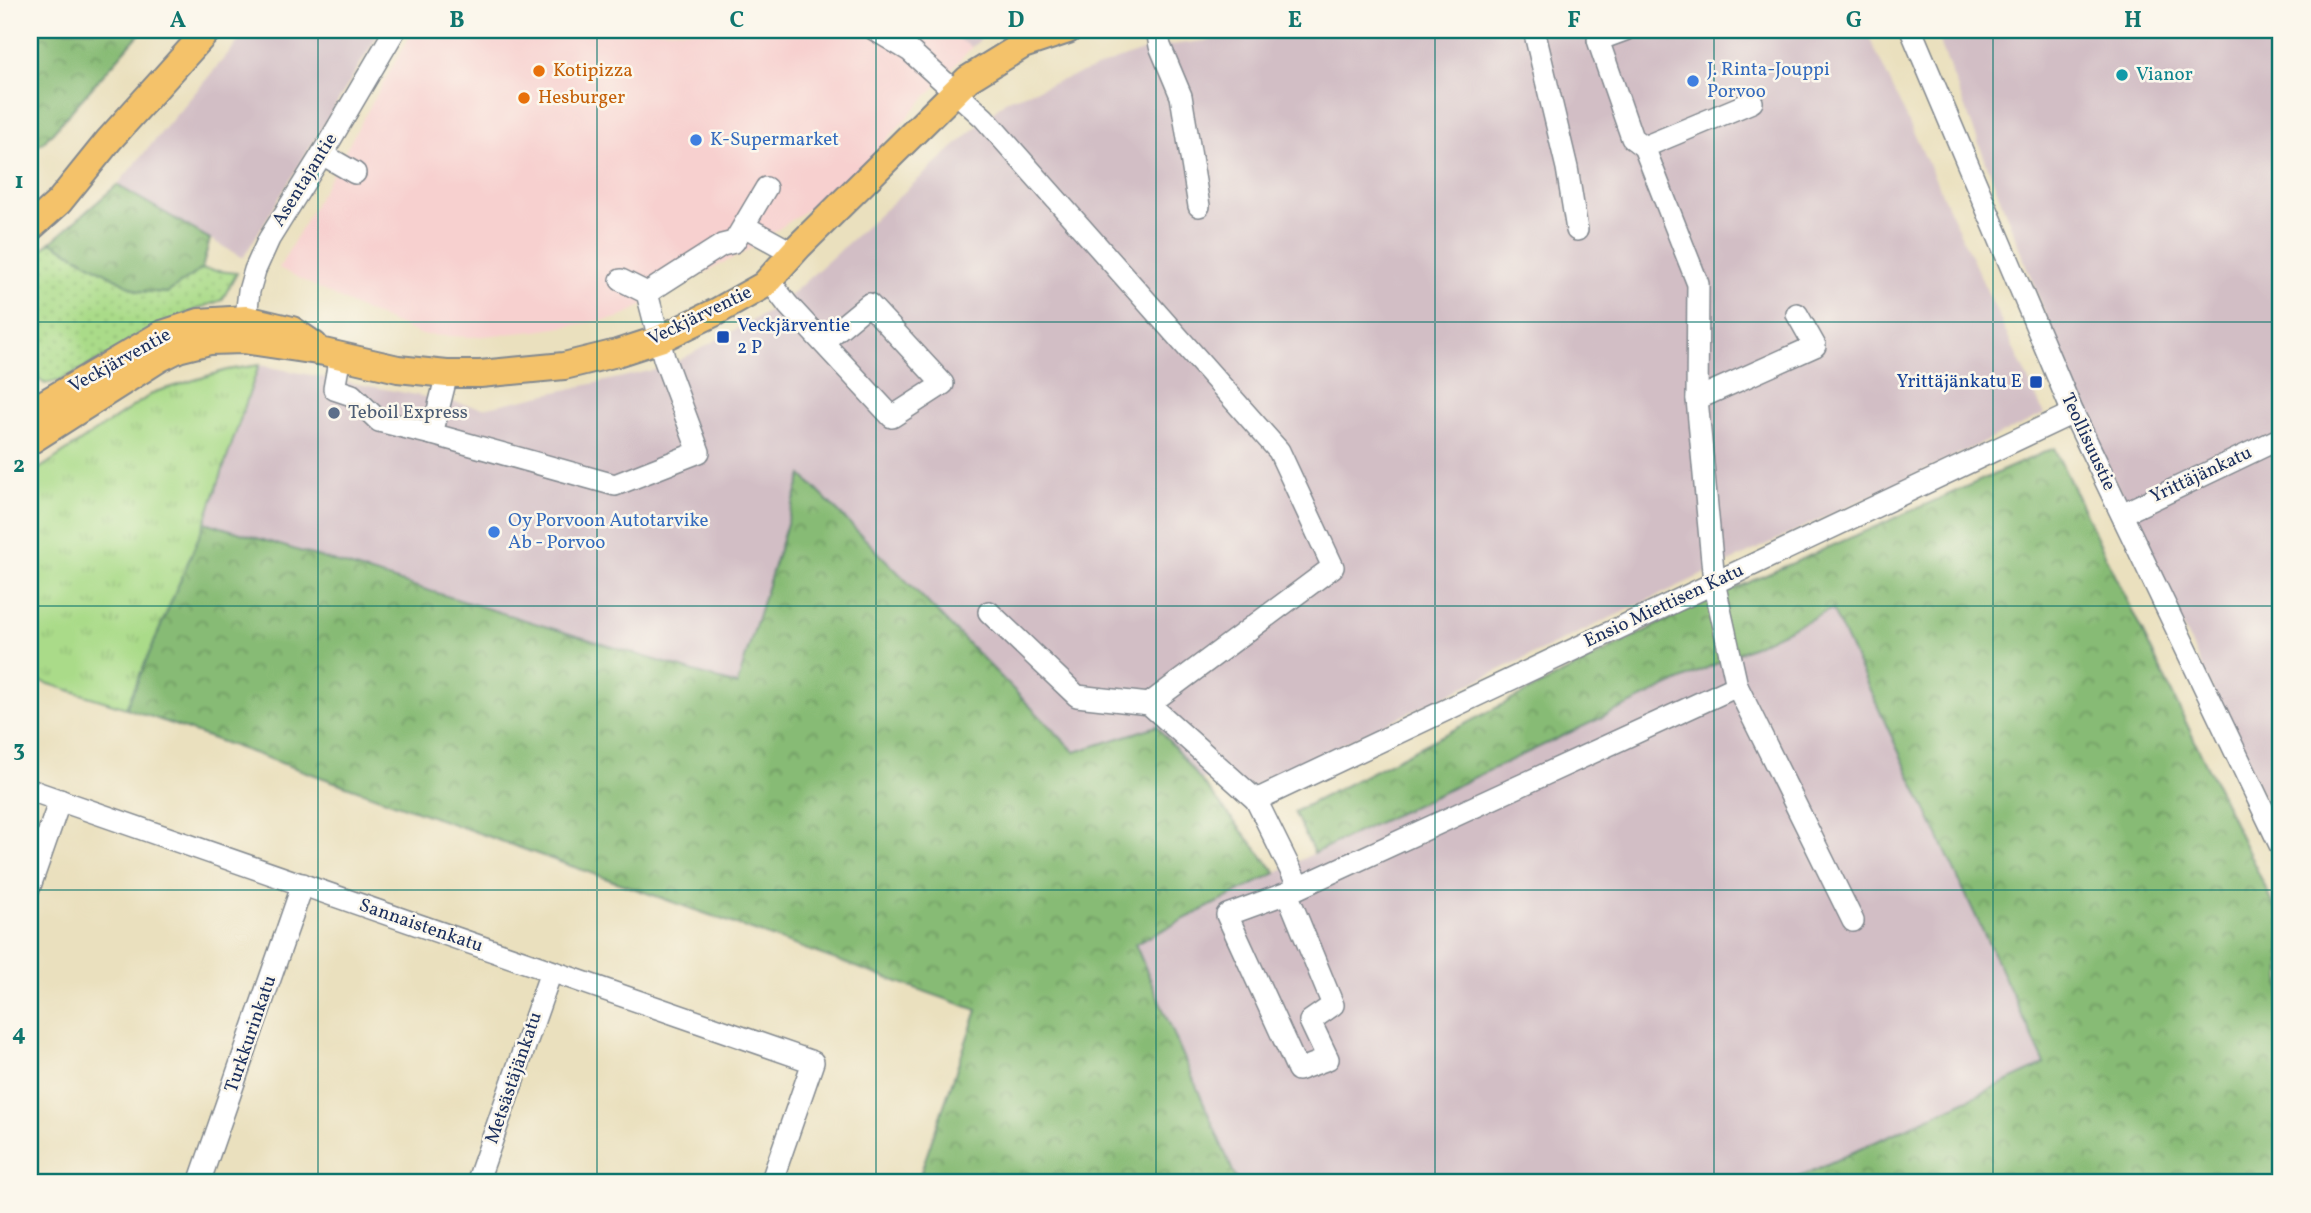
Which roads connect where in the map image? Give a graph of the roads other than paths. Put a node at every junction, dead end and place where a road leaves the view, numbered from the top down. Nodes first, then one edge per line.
1 (208, 30) edge
2 (395, 30) edge
3 (875, 30) edge
4 (1068, 30) edge
5 (1157, 30) edge
6 (1534, 30) edge
7 (1625, 30) edge
8 (1911, 30) edge
9 (956, 91) junction
10 (1752, 102) dead end
11 (109, 140) junction
12 (1644, 146) junction
13 (322, 154) junction
14 (355, 173) dead end
15 (766, 188) dead end
16 (30, 204) edge
17 (1199, 206) dead end
18 (744, 226) junction
19 (30, 228) edge
20 (1577, 230) dead end
21 (793, 253) junction
22 (621, 280) dead end
23 (768, 280) junction
24 (647, 293) junction
25 (1797, 314) dead end
26 (244, 330) junction
27 (660, 338) junction
28 (823, 342) junction
29 (332, 354) junction
30 (447, 374) junction
31 (1697, 399) junction
32 (2073, 413) junction
33 (33, 420) edge
34 (432, 434) junction
35 (2281, 438) edge
36 (2122, 514) junction
37 (1714, 582) junction
38 (989, 612) dead end
39 (1737, 686) junction
40 (1149, 704) junction
41 (30, 790) edge
42 (60, 800) junction
43 (1256, 800) junction
44 (2281, 847) edge
45 (303, 884) junction
46 (30, 886) edge
47 (1293, 890) junction
48 (1853, 921) dead end
49 (551, 972) junction
50 (199, 1183) edge
51 (477, 1183) edge
52 (771, 1183) edge

1 - 11 main road
2 - 13 street, Asentajantie
3 - 9 street
4 - 9 main road, Veckjärventie
5 - 17 street
6 - 20 street
7 - 12 street
8 - 32 street, Teollisuustie
9 - 21 main road, Veckjärventie
9 - 40 street
10 - 12 street
11 - 16 main road
11 - 19 main road
12 - 31 street
13 - 14 street
13 - 26 street, Asentajantie
15 - 18 street
18 - 21 street
18 - 24 street
21 - 23 main road, Veckjärventie
22 - 24 street
23 - 27 main road, Veckjärventie
23 - 28 street
24 - 27 street
25 - 31 street
26 - 29 main road, Veckjärventie
26 - 33 main road, Veckjärventie
27 - 30 main road, Veckjärventie
27 - 34 street
28 - 28 street
29 - 30 main road, Veckjärventie
29 - 34 street
30 - 34 street
31 - 37 street
32 - 36 street, Teollisuustie
32 - 37 street, Ensio Miettisen Katu
35 - 36 street, Yrittäjänkatu
36 - 44 street, Teollisuustie
37 - 39 street
37 - 43 street, Ensio Miettisen Katu
38 - 40 street
39 - 47 street
39 - 48 street
40 - 43 street
41 - 42 street, Sannaistenkatu
42 - 45 street, Sannaistenkatu
42 - 46 street
43 - 47 street
45 - 49 street, Sannaistenkatu
45 - 50 street, Turkkurinkatu
47 - 47 street
49 - 51 street, Metsästäjänkatu
49 - 52 street, Sannaistenkatu

